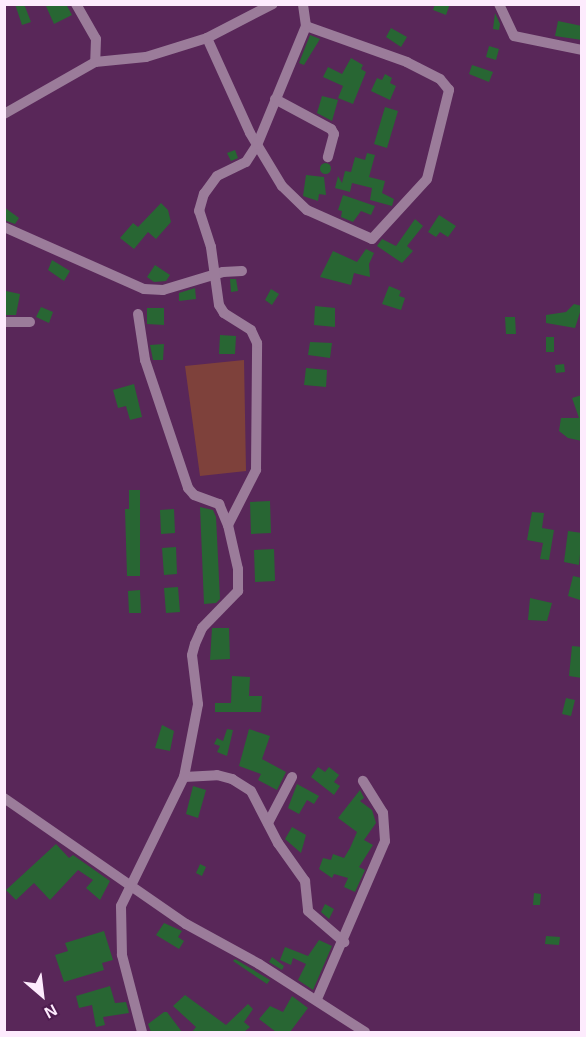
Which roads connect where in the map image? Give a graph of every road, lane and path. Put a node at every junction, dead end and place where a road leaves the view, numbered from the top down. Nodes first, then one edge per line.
1 (76, 4) edge
2 (273, 4) edge
3 (303, 4) edge
4 (499, 4) edge
5 (306, 26) junction
6 (207, 38) junction
7 (582, 50) edge
8 (95, 63) junction
9 (275, 99) junction
10 (4, 114) edge
11 (257, 145) junction
12 (328, 157) dead end
13 (4, 227) edge
14 (242, 271) dead end
15 (214, 274) junction
16 (138, 314) dead end
17 (4, 322) edge
18 (30, 322) dead end
19 (228, 525) junction
20 (184, 777) junction
21 (292, 777) dead end
22 (363, 781) dead end
23 (6, 796) edge
24 (268, 823) junction
25 (131, 884) junction
26 (344, 942) junction
27 (317, 999) junction
28 (142, 1032) edge
29 (365, 1032) edge

1 - 8 street
2 - 6 street
3 - 5 street
4 - 7 street
5 - 9 street
5 - 11 street
6 - 8 street
6 - 11 street
8 - 10 street
9 - 11 street
9 - 12 street
11 - 15 street
13 - 15 street
14 - 15 street
15 - 19 street
16 - 19 street
17 - 18 street
19 - 20 street
20 - 24 street
20 - 25 street
21 - 24 street
22 - 26 street
23 - 25 street
24 - 26 street
25 - 27 street
25 - 28 street
26 - 27 street
27 - 29 street

